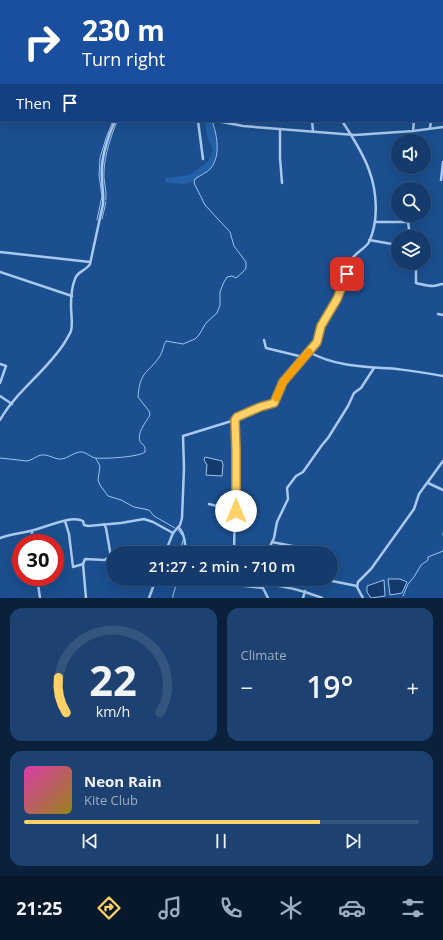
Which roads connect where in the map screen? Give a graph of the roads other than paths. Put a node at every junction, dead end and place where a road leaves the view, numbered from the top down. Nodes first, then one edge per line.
1 (115, 122) edge
2 (198, 122) edge
3 (222, 122) edge
4 (312, 122) edge
5 (343, 122) edge
6 (414, 122) edge
7 (431, 122) edge
8 (443, 127) edge
9 (430, 128) junction
10 (280, 129) junction
11 (313, 131) junction
12 (413, 131) junction
13 (351, 135) junction
14 (203, 159) dead end
15 (443, 162) edge
16 (441, 180) dead end
17 (282, 182) dead end
18 (375, 222) junction
19 (391, 222) edge
20 (408, 222) edge
21 (408, 229) dead end
22 (370, 240) junction
23 (391, 244) edge
24 (0, 252) edge
25 (90, 262) junction
26 (416, 270) edge
27 (0, 272) edge
28 (443, 284) edge
29 (72, 296) junction
30 (438, 314) dead end
31 (443, 315) edge
32 (264, 340) dead end
33 (309, 352) junction
34 (303, 357) junction
35 (0, 364) edge
36 (374, 368) junction
37 (443, 376) edge
38 (0, 383) edge
39 (0, 396) edge
40 (12, 404) junction
41 (0, 420) edge
42 (235, 420) junction
43 (443, 461) edge
44 (428, 483) junction
45 (443, 490) edge
46 (209, 504) dead end
47 (236, 511) junction
48 (65, 521) junction
49 (104, 524) junction
50 (178, 527) junction
51 (32, 531) joint
52 (173, 532) junction
53 (0, 538) edge
54 (272, 542) junction
55 (168, 546) edge
56 (185, 546) edge
57 (234, 546) edge
58 (270, 546) edge
59 (292, 546) edge
60 (83, 564) junction
61 (338, 582) edge
62 (38, 586) edge
63 (153, 586) edge
64 (263, 586) edge
65 (285, 586) edge
66 (357, 586) junction
67 (305, 591) junction
68 (40, 598) edge
69 (86, 598) edge
70 (149, 598) edge
71 (268, 598) edge
72 (303, 598) edge
73 (322, 598) edge
74 (362, 598) edge

1 - 25 street
2 - 14 street
3 - 10 street
4 - 11 street
5 - 13 street
6 - 12 street
7 - 9 street
8 - 9 street
9 - 12 street
10 - 11 street
10 - 17 street
11 - 13 street
12 - 13 street
13 - 18 street
15 - 16 street
18 - 19 street
18 - 22 street
20 - 21 street
22 - 23 street
22 - 33 street
24 - 25 street
25 - 29 street
26 - 28 street
27 - 29 street
29 - 40 street
30 - 31 street
32 - 34 street
33 - 34 street
33 - 36 street
34 - 42 street
35 - 38 street
36 - 37 street
36 - 54 street
39 - 40 street
40 - 41 street
42 - 47 street
42 - 50 street
43 - 44 street
44 - 45 street
44 - 66 street
46 - 47 street
47 - 57 street
48 - 49 street
48 - 51 street
48 - 60 street
49 - 52 street
49 - 60 street
50 - 52 street
50 - 56 street
51 - 53 street
52 - 55 street
54 - 58 street
54 - 59 street
60 - 69 street
61 - 66 street
62 - 68 street
63 - 70 street
64 - 71 street
65 - 67 street
66 - 74 street
67 - 72 street
67 - 73 street

